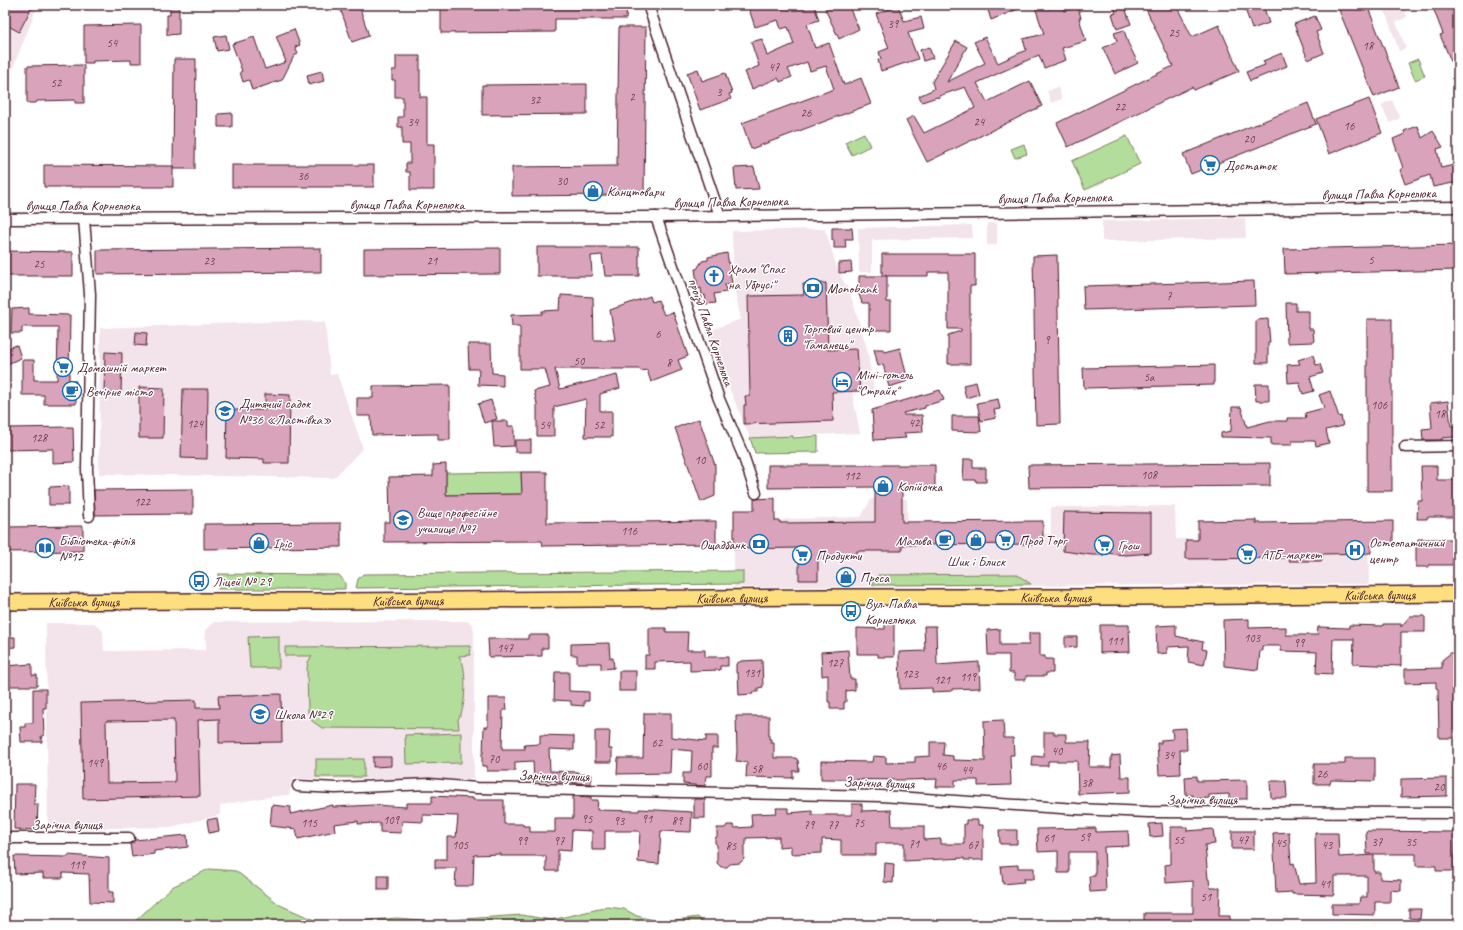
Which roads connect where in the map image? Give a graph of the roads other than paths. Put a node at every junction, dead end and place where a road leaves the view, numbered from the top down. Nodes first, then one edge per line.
1 (648, 5) edge
2 (1458, 207) edge
3 (720, 216) junction
4 (656, 217) junction
5 (5, 219) edge
6 (84, 219) junction
7 (1458, 446) edge
8 (1405, 447) dead end
9 (756, 493) dead end
10 (89, 516) dead end
11 (1458, 594) edge
12 (5, 602) edge
13 (298, 786) dead end
14 (1458, 813) edge
15 (5, 838) edge
16 (129, 838) dead end

1 - 3 street
2 - 3 street, вулиця Павла Корнелюка
3 - 4 street, вулиця Павла Корнелюка
4 - 6 street, вулиця Павла Корнелюка
4 - 9 street, проїзд Павла Корнелюка
5 - 6 street, вулиця Павла Корнелюка
6 - 10 street
7 - 8 street
11 - 12 main road, Київська вулиця
13 - 14 street, Зарічна вулиця
15 - 16 street, Зарічна вулиця

